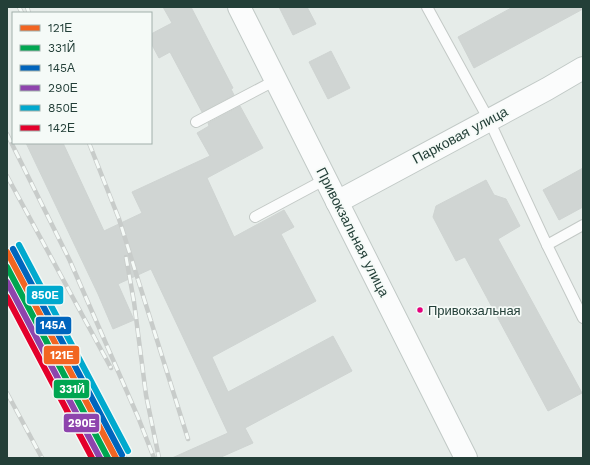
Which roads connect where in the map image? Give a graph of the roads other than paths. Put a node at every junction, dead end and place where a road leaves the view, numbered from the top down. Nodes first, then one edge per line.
1 (239, 7) edge
2 (427, 7) edge
3 (583, 68) edge
4 (276, 80) junction
5 (489, 120) junction
6 (196, 122) dead end
7 (326, 178) junction
8 (337, 202) junction
9 (255, 217) dead end
10 (583, 225) edge
11 (547, 245) junction
12 (583, 318) edge
13 (466, 458) edge

1 - 4 street, Привокзальная улица
2 - 5 lane
3 - 5 street, Парковая улица
4 - 6 lane
4 - 7 street, Привокзальная улица
5 - 8 street, Парковая улица
5 - 11 lane
7 - 8 street, Привокзальная улица
7 - 9 lane
8 - 13 street, Привокзальная улица
10 - 11 lane
11 - 12 lane

